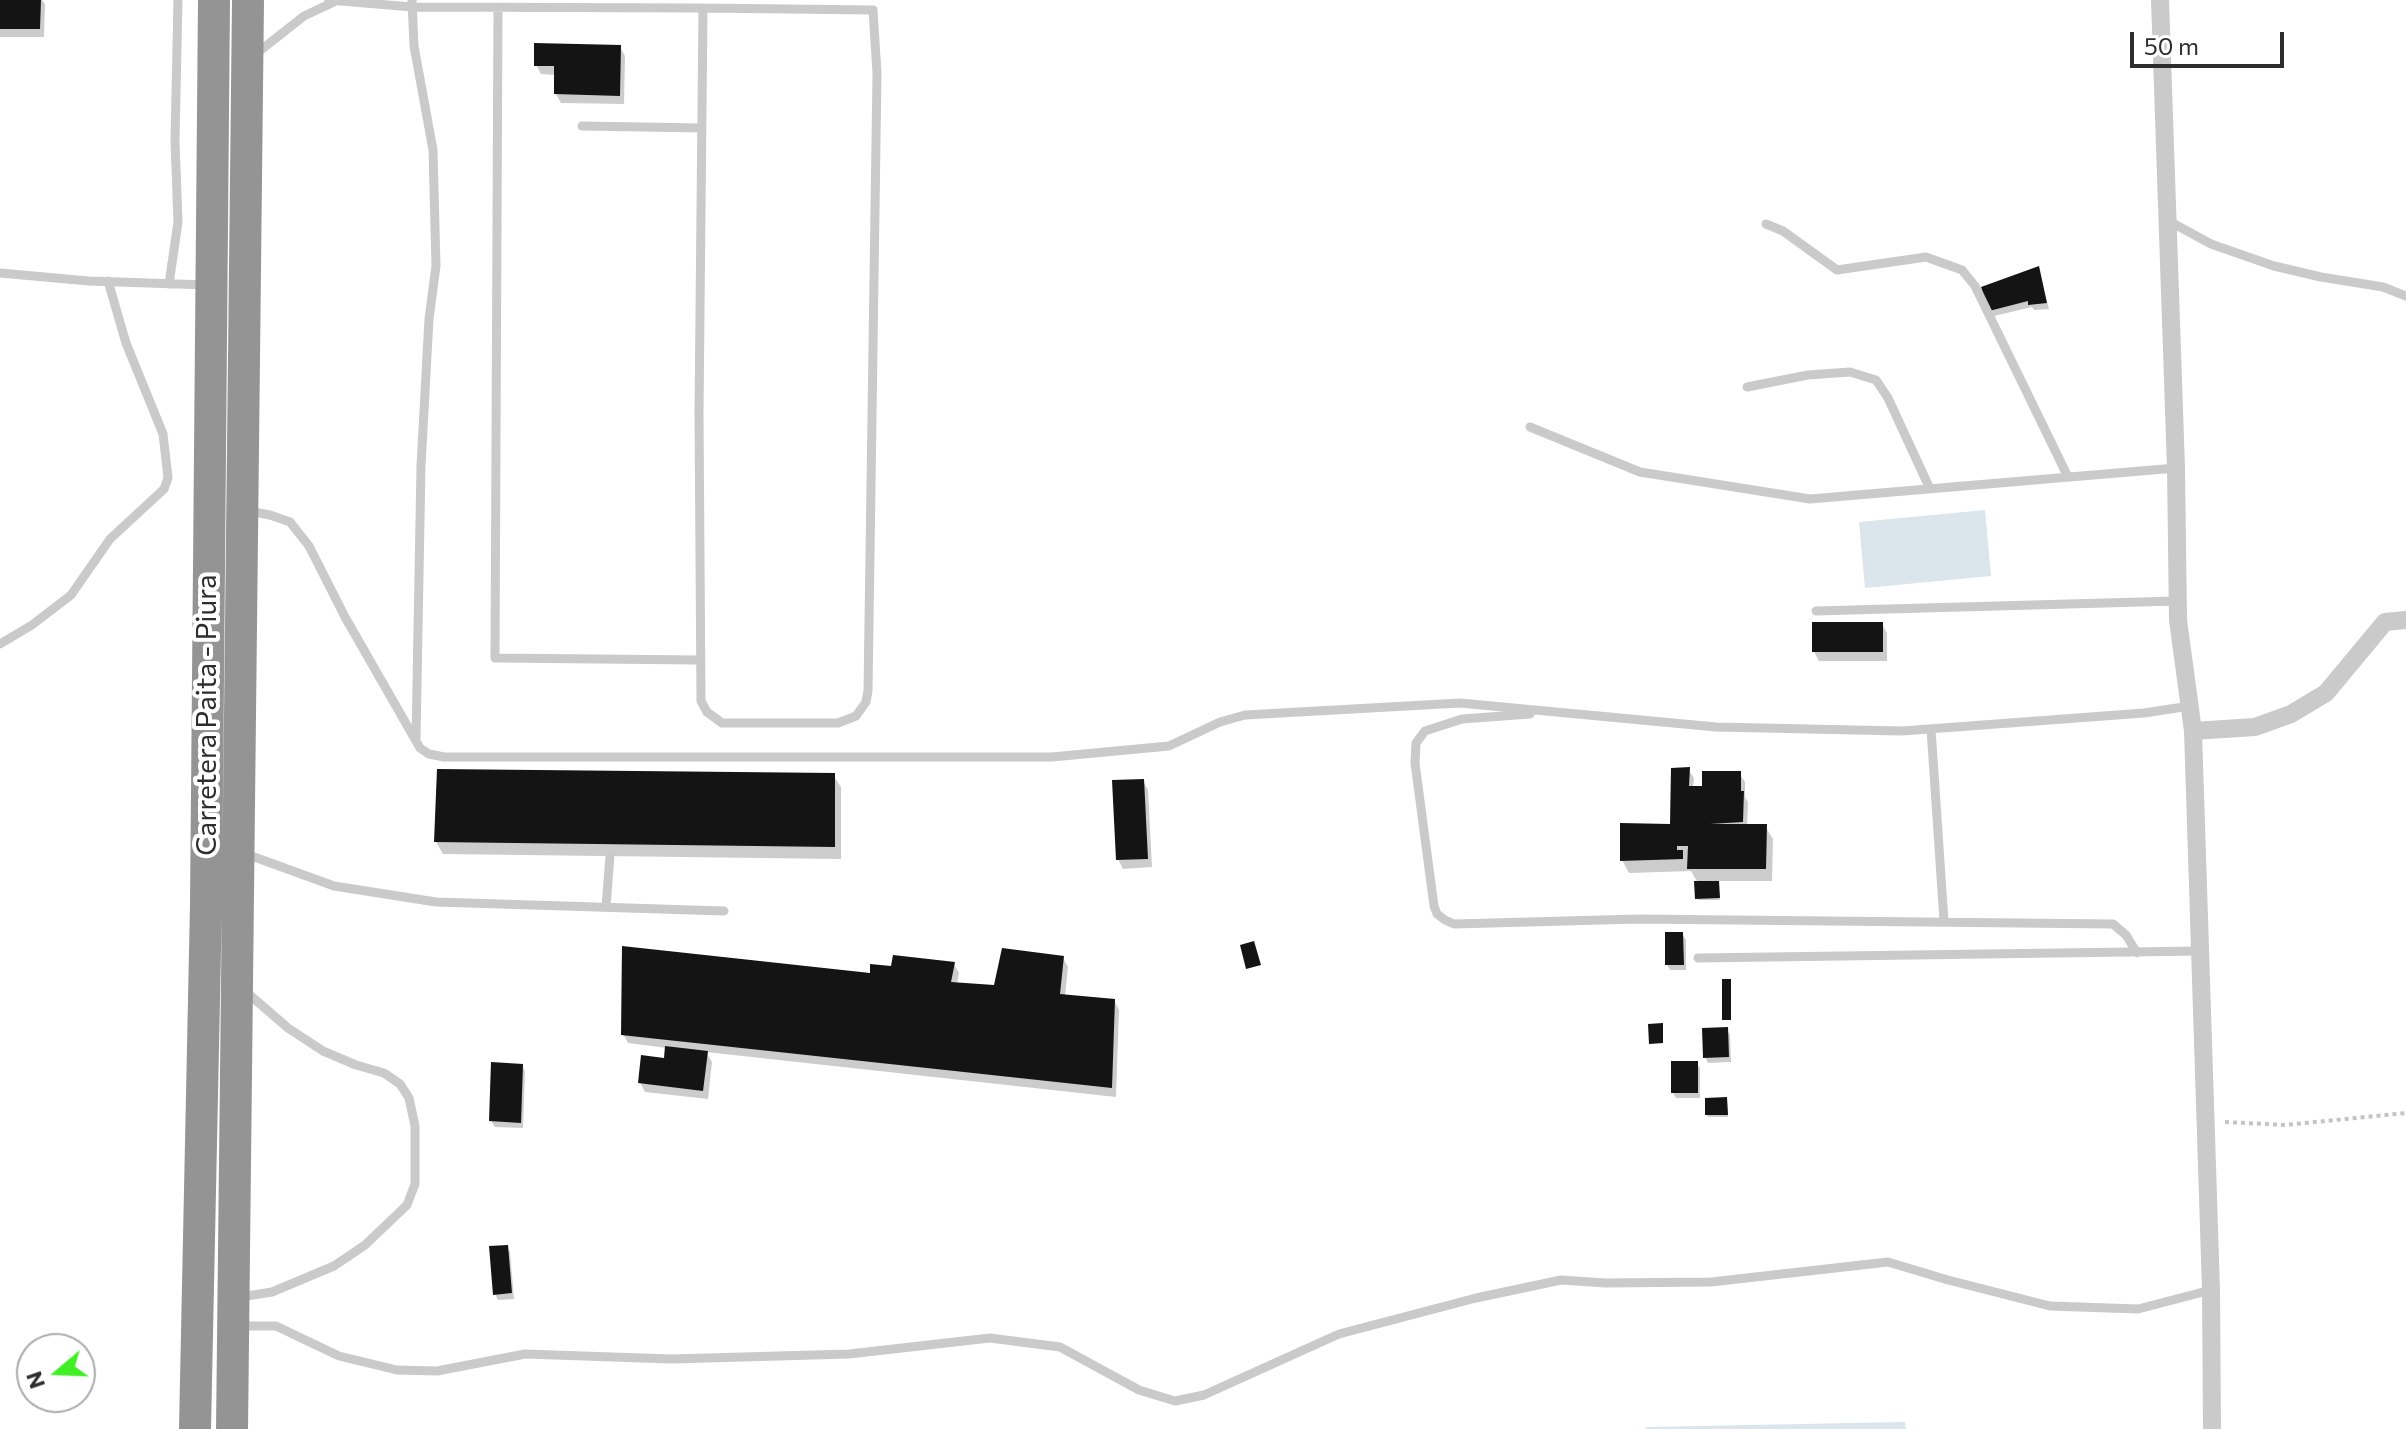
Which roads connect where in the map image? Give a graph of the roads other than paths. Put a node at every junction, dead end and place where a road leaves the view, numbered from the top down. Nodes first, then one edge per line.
1 (178, 0) edge
2 (214, 0) edge
3 (248, 0) edge
4 (2160, 0) edge
5 (331, 1) edge
6 (412, 4) edge
7 (578, 4) edge
8 (498, 8) junction
9 (703, 8) junction
10 (247, 62) junction
11 (582, 126) dead end
12 (702, 128) junction
13 (2167, 220) junction
14 (1766, 224) dead end
15 (0, 273) edge
16 (108, 281) junction
17 (169, 284) junction
18 (210, 285) junction
19 (2406, 296) edge
20 (1747, 387) dead end
21 (1530, 427) dead end
22 (2176, 468) junction
23 (2068, 477) junction
24 (1930, 489) junction
25 (240, 510) junction
26 (2177, 601) junction
27 (1816, 611) dead end
28 (2406, 620) edge
29 (0, 644) edge
30 (699, 660) junction
31 (2190, 706) junction
32 (1558, 712) junction
33 (1931, 729) junction
34 (2193, 731) junction
35 (416, 741) junction
36 (237, 850) junction
37 (610, 855) dead end
38 (606, 907) junction
39 (724, 911) dead end
40 (1944, 921) junction
41 (2200, 951) junction
42 (2137, 953) junction
43 (1698, 958) dead end
44 (236, 982) junction
45 (2211, 1290) junction
46 (233, 1312) junction
47 (195, 1429) edge
48 (232, 1429) edge
49 (2212, 1429) edge

1 - 17 lane
2 - 18 highway, Carretera Paita - Piura
3 - 10 highway, Carretera Paita - Piura
4 - 13 street
5 - 6 lane
5 - 10 lane
6 - 8 lane
6 - 35 lane
7 - 8 lane
7 - 9 lane
8 - 30 lane
9 - 12 lane
9 - 30 lane
10 - 25 highway, Carretera Paita - Piura
11 - 12 lane
12 - 30 lane
13 - 19 lane
13 - 22 street
14 - 23 lane
15 - 16 lane
16 - 17 lane
16 - 29 lane
17 - 18 lane
18 - 47 highway, Carretera Paita - Piura
20 - 24 lane
21 - 24 lane
22 - 23 lane
22 - 26 street
23 - 24 lane
25 - 35 lane
25 - 36 highway, Carretera Paita - Piura
26 - 27 lane
26 - 31 street
28 - 34 street
31 - 33 lane
31 - 34 street
32 - 33 lane
32 - 35 lane
32 - 40 lane
33 - 40 lane
34 - 41 street
36 - 38 lane
36 - 44 highway, Carretera Paita - Piura
37 - 38 lane
38 - 39 lane
40 - 42 lane
41 - 42 lane
41 - 45 street
42 - 43 lane
44 - 46 highway, Carretera Paita - Piura
44 - 46 lane
45 - 46 lane
45 - 49 street
46 - 48 highway, Carretera Paita - Piura

